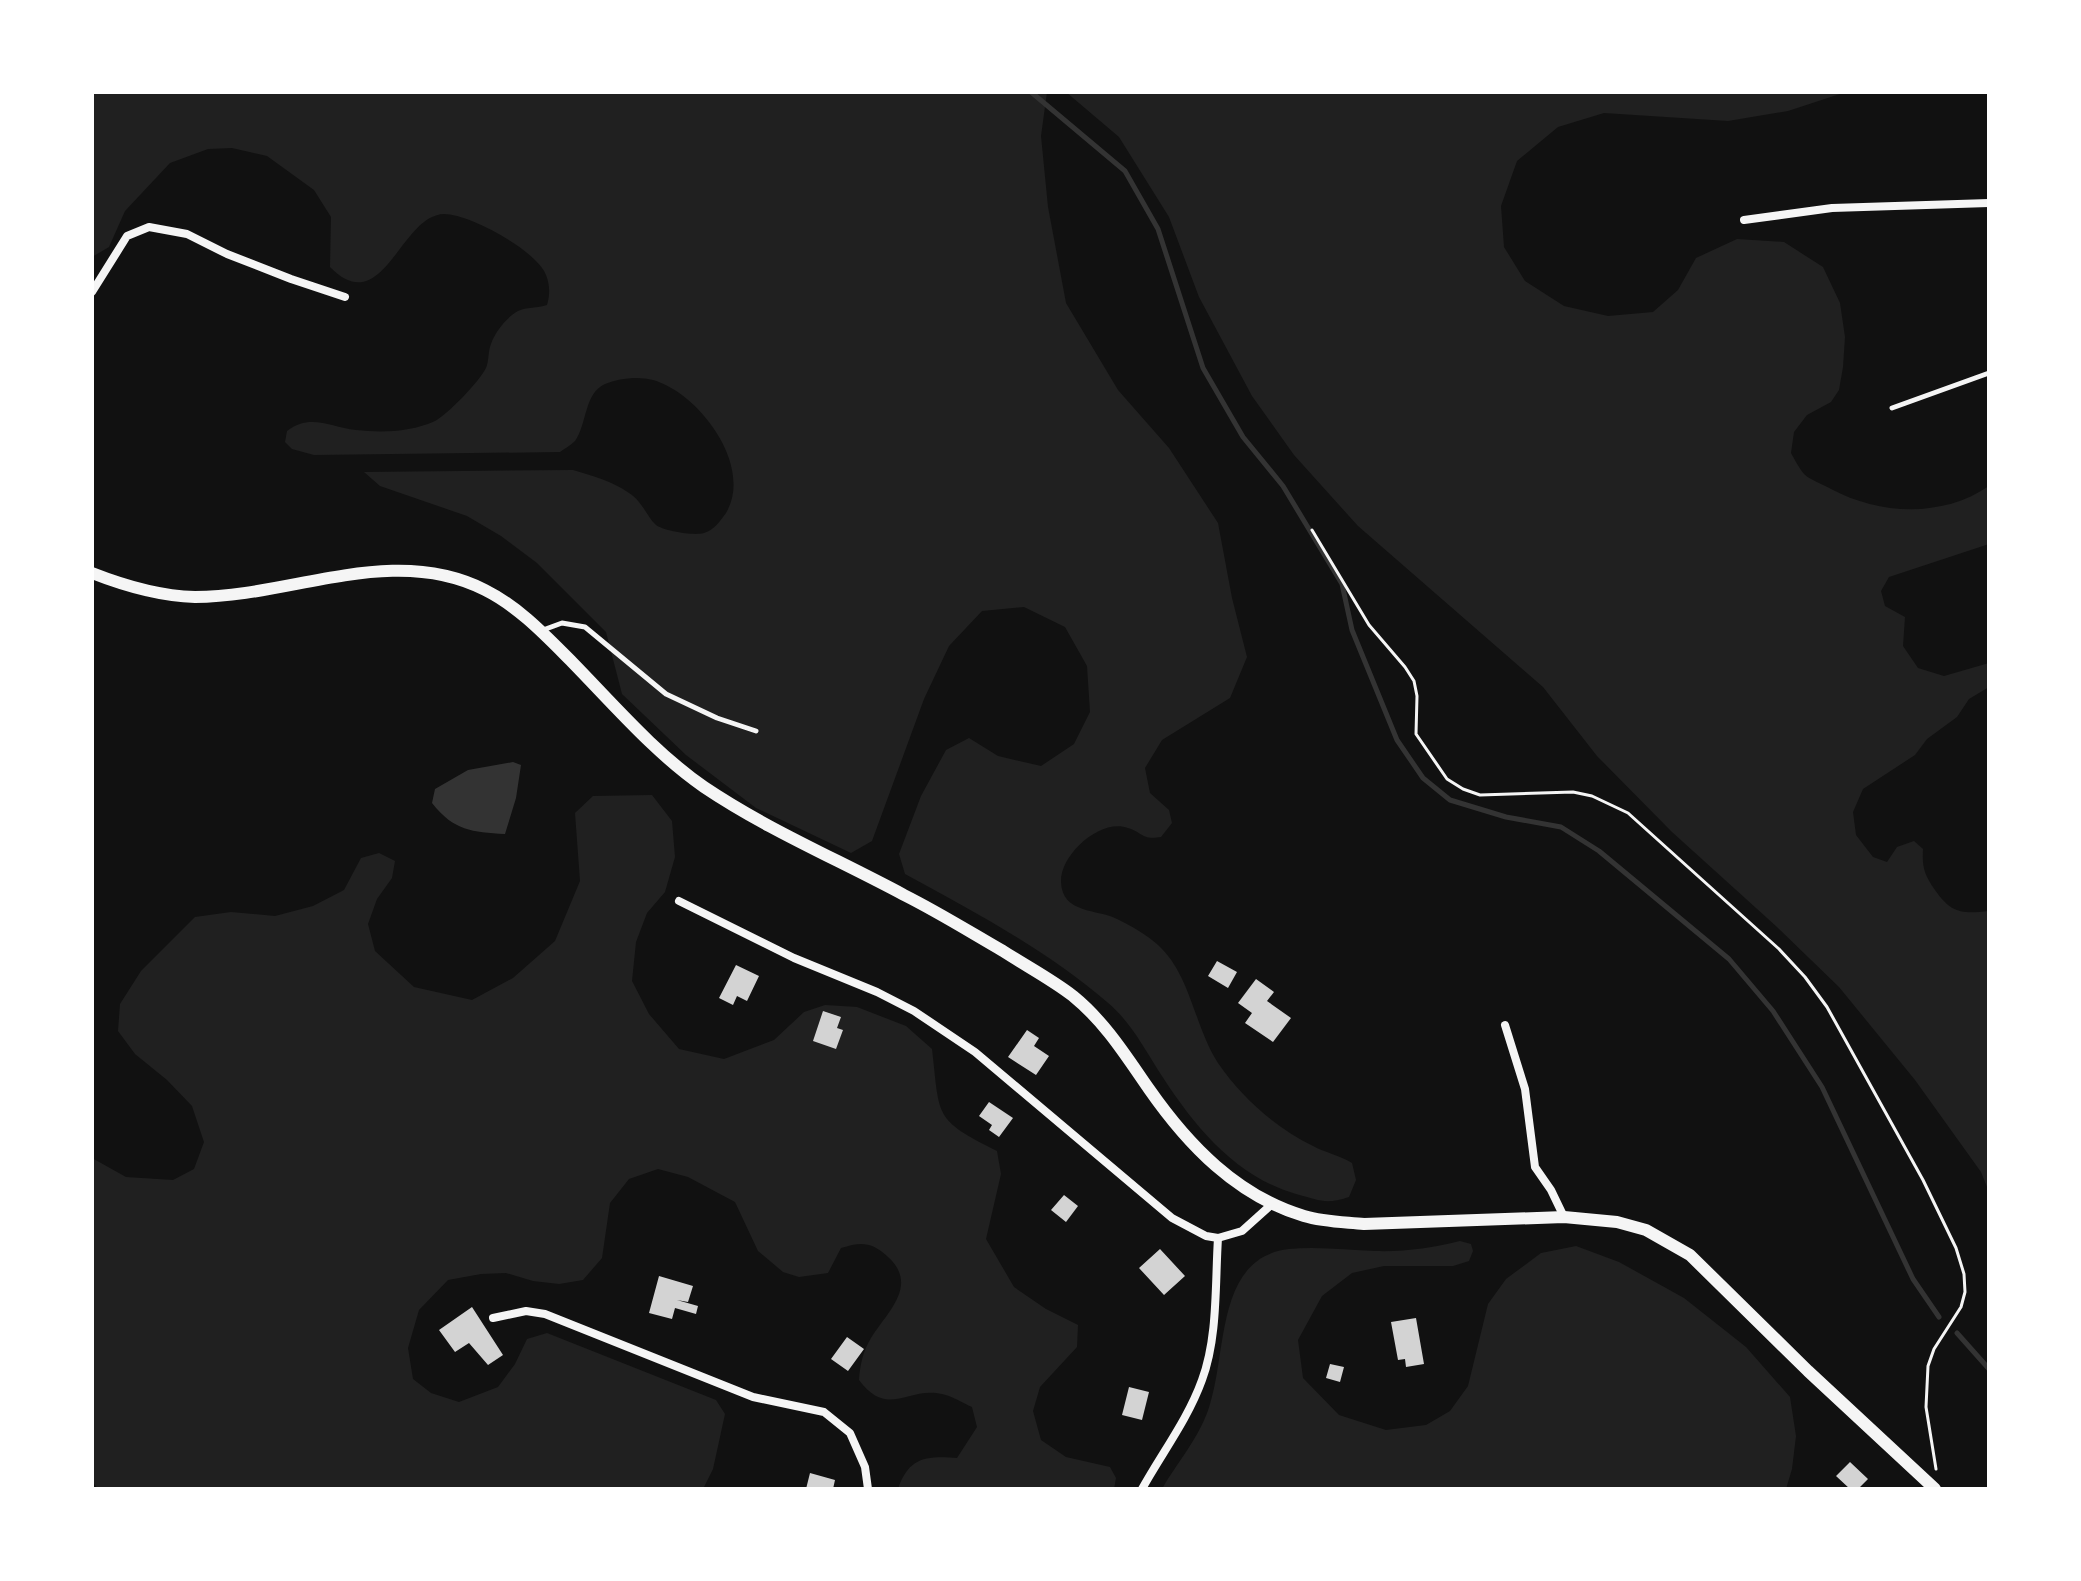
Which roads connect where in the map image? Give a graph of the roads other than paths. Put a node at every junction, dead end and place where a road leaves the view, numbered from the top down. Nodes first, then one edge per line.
1 (1989, 203) edge
2 (1744, 220) dead end
3 (92, 292) edge
4 (345, 297) dead end
5 (1989, 373) edge
6 (1892, 408) dead end
7 (92, 573) edge
8 (541, 631) junction
9 (756, 731) dead end
10 (679, 901) dead end
11 (1505, 1025) dead end
12 (1272, 1204) junction
13 (1564, 1217) junction
14 (1218, 1238) junction
15 (493, 1318) dead end
16 (868, 1489) edge
17 (1142, 1489) edge
18 (1935, 1489) edge

1 - 2 street
3 - 4 street
5 - 6 lane
7 - 8 street
8 - 9 lane
8 - 12 street
10 - 14 street
11 - 13 street
12 - 13 street
12 - 14 street
13 - 18 street
14 - 17 street
15 - 16 street

